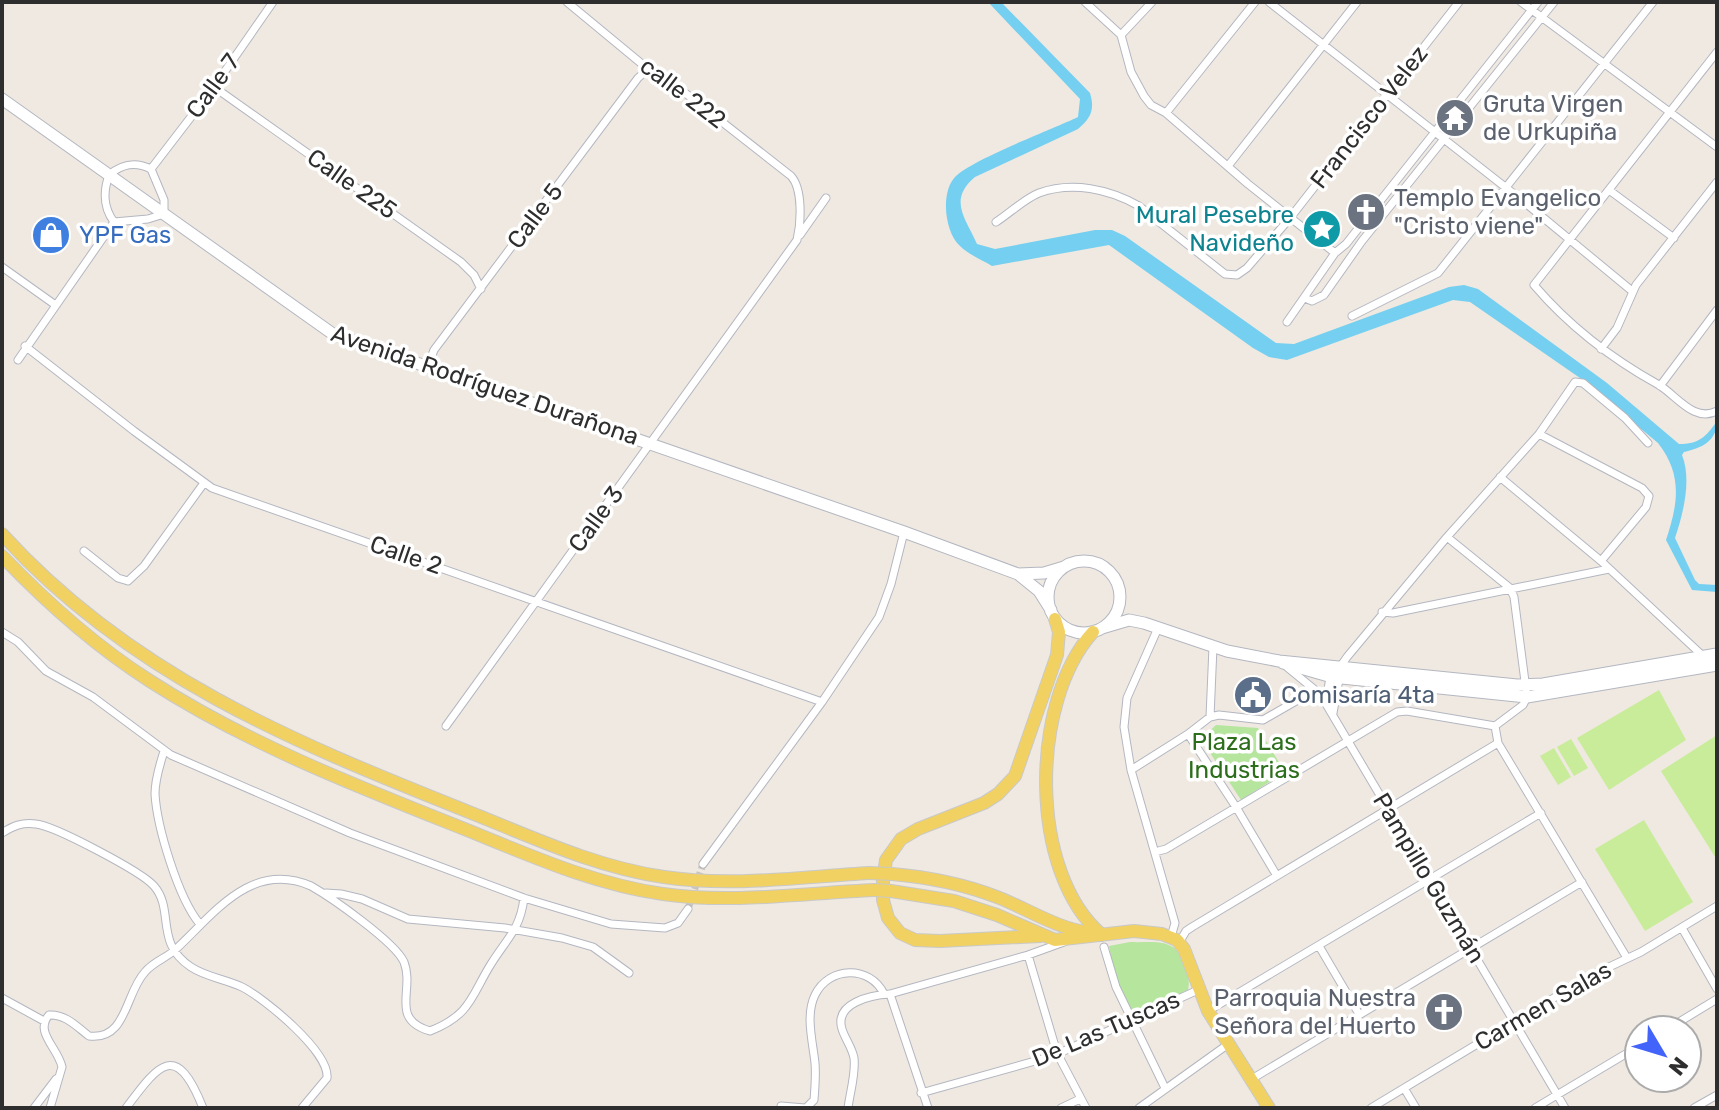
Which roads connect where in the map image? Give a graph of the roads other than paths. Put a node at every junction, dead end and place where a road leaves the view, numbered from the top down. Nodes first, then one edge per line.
1 (273, 2) edge
2 (567, 2) edge
3 (1085, 2) edge
4 (1152, 2) edge
5 (1255, 2) edge
6 (1269, 2) edge
7 (1357, 2) edge
8 (1459, 2) edge
9 (1521, 2) edge
10 (1538, 2) edge
11 (1554, 2) edge
12 (1653, 2) edge
13 (1532, 10) junction
14 (1542, 17) junction
15 (1121, 35) junction
16 (1323, 44) junction
17 (1717, 52) edge
18 (1605, 63) junction
19 (648, 69) junction
20 (214, 87) junction
21 (1386, 94) junction
22 (2, 99) edge
23 (1670, 112) junction
24 (1166, 113) junction
25 (1435, 132) junction
26 (1444, 139) junction
27 (1717, 147) edge
28 (1228, 166) junction
29 (151, 169) junction
30 (109, 175) junction
31 (1717, 182) edge
32 (1505, 188) junction
33 (1609, 190) junction
34 (826, 198) dead end
35 (164, 214) junction
36 (1290, 218) junction
37 (114, 222) junction
38 (996, 222) dead end
39 (1674, 238) junction
40 (797, 240) junction
41 (1569, 240) junction
42 (1335, 253) junction
43 (2, 267) edge
44 (481, 289) junction
45 (1632, 291) junction
46 (1305, 298) junction
47 (54, 304) junction
48 (1717, 310) edge
49 (1352, 316) dead end
50 (1287, 322) dead end
51 (25, 346) junction
52 (1601, 349) junction
53 (18, 360) dead end
54 (427, 368) junction
55 (1660, 386) junction
56 (1717, 411) edge
57 (1539, 434) junction
58 (650, 443) junction
59 (1648, 443) dead end
60 (1500, 477) junction
61 (204, 483) junction
62 (904, 532) junction
63 (2, 534) edge
64 (1447, 537) junction
65 (84, 551) dead end
66 (2, 556) edge
67 (1601, 561) junction
68 (1069, 565) junction
69 (1609, 569) junction
70 (1018, 574) junction
71 (1510, 588) junction
72 (1119, 593) junction
73 (536, 602) junction
74 (1382, 612) junction
75 (1053, 614) junction
76 (1144, 623) junction
77 (1158, 628) junction
78 (1097, 630) junction
79 (2, 632) edge
80 (1213, 647) junction
81 (1711, 655) edge
82 (1279, 661) junction
83 (1717, 665) edge
84 (1337, 674) junction
85 (1315, 690) junction
86 (1527, 691) junction
87 (822, 702) junction
88 (1326, 704) junction
89 (1333, 714) junction
90 (1210, 717) junction
91 (446, 726) dead end
92 (1495, 726) junction
93 (1188, 734) junction
94 (1347, 740) junction
95 (1498, 743) junction
96 (164, 751) junction
97 (1131, 770) junction
98 (1236, 807) junction
99 (1389, 809) junction
100 (1541, 813) junction
101 (2, 833) edge
102 (1155, 852) junction
103 (703, 864) tunnel mouth
104 (1277, 876) junction
105 (1430, 879) junction
106 (1582, 882) junction
107 (324, 893) junction
108 (524, 898) junction
109 (1717, 906) edge
110 (688, 909) tunnel mouth
111 (199, 923) junction
112 (1682, 928) junction
113 (515, 930) junction
114 (1040, 936) junction
115 (1175, 940) junction
116 (1066, 941) junction
117 (1103, 941) junction
118 (1319, 946) junction
119 (1471, 948) junction
120 (174, 951) junction
121 (1028, 955) junction
122 (1627, 958) junction
123 (629, 973) dead end
124 (1717, 989) edge
125 (1198, 990) junction
126 (887, 994) junction
127 (2, 998) edge
128 (1717, 999) edge
129 (1208, 1011) junction
130 (1359, 1014) junction
131 (1692, 1014) edge
132 (1131, 1019) junction
133 (44, 1021) junction
134 (1515, 1022) junction
135 (1227, 1045) junction
136 (1057, 1053) junction
137 (1623, 1056) edge
138 (61, 1074) junction
139 (1250, 1080) junction
140 (1165, 1088) junction
141 (1404, 1088) junction
142 (921, 1093) junction
143 (1557, 1095) junction
144 (1717, 1095) edge
145 (1080, 1099) junction
146 (781, 1106) edge
147 (34, 1108) edge
148 (50, 1108) edge
149 (126, 1108) edge
150 (203, 1108) edge
151 (302, 1108) edge
152 (805, 1108) edge
153 (848, 1108) edge
154 (928, 1108) edge
155 (1061, 1108) edge
156 (1086, 1108) edge
157 (1139, 1108) edge
158 (1269, 1108) edge
159 (1371, 1108) edge
160 (1416, 1108) edge
161 (1535, 1108) edge
162 (1565, 1108) edge
163 (1694, 1108) edge

1 - 20 street, Calle 7
2 - 19 street, calle 222
3 - 15 street
4 - 15 street
5 - 24 street
6 - 16 street
7 - 16 street
8 - 21 street, Francisco Velez
9 - 13 street
10 - 13 street
11 - 14 street
12 - 18 street
13 - 14 street
13 - 25 street
14 - 18 street
14 - 26 street
15 - 24 street
16 - 21 street
16 - 28 street
17 - 23 street
18 - 23 street
18 - 32 street
19 - 40 street, calle 222
19 - 44 street, Calle 5
20 - 29 street, Calle 7
20 - 44 street, Calle 225
21 - 25 street
21 - 36 street, Francisco Velez
22 - 30 main road, Avenida Rodríguez Durañona
23 - 27 street
23 - 33 street
24 - 28 street
25 - 26 street
25 - 42 street
26 - 32 street
26 - 46 street
28 - 36 street
29 - 30 street
29 - 35 street
30 - 35 main road, Avenida Rodríguez Durañona
30 - 37 street
31 - 39 street
32 - 41 street
32 - 49 street
33 - 39 street
33 - 41 street
34 - 40 street, Calle 3
35 - 37 street
35 - 54 main road, Avenida Rodríguez Durañona
36 - 38 street, Francisco Velez
36 - 42 street
37 - 47 street
39 - 45 street
40 - 58 street, Calle 3
41 - 45 street
41 - 52 street
42 - 46 street
43 - 47 street
44 - 54 street, Calle 5
45 - 52 street
46 - 50 street
47 - 51 street
48 - 55 street
51 - 53 street
51 - 61 street, Calle 2
52 - 55 street
54 - 58 main road, Avenida Rodríguez Durañona
55 - 56 street
57 - 59 street
57 - 60 street
57 - 67 street
58 - 62 main road, Avenida Rodríguez Durañona
58 - 73 street, Calle 3
60 - 64 street
60 - 67 street
61 - 65 street
61 - 73 street, Calle 2
62 - 70 main road, Avenida Rodríguez Durañona
62 - 87 street
63 - 117 main road, bridge
64 - 71 street
64 - 74 street
66 - 114 main road, bridge
67 - 69 street
68 - 70 main road
68 - 72 main road
68 - 75 main road
69 - 71 street
69 - 81 street
70 - 75 main road
71 - 74 street
71 - 86 street
72 - 76 main road
72 - 78 main road
73 - 87 street, Calle 2
73 - 91 street, Calle 3
74 - 84 street
75 - 78 main road
75 - 114 main road
76 - 77 main road
76 - 78 main road
77 - 80 main road
77 - 97 street
78 - 117 main road
79 - 96 street
80 - 82 main road
80 - 90 street
81 - 86 main road
82 - 84 main road
82 - 85 street, Pampillo Guzmán
83 - 86 main road
84 - 86 main road
84 - 88 street
84 - 89 street
85 - 88 street, Pampillo Guzmán
85 - 90 street
86 - 92 street
87 - 103 street
88 - 89 street, Pampillo Guzmán
89 - 94 street, Pampillo Guzmán
90 - 93 street
92 - 94 street
92 - 95 street
93 - 97 street
93 - 98 street
94 - 98 street
94 - 99 street, Pampillo Guzmán
95 - 99 street
95 - 100 street
96 - 108 street
96 - 111 street
97 - 102 street
98 - 102 street
98 - 104 street
99 - 104 street
99 - 105 street, Pampillo Guzmán
100 - 105 street
100 - 106 street
101 - 120 street
102 - 115 street
104 - 115 street
105 - 118 street
105 - 119 street, Pampillo Guzmán
106 - 119 street
106 - 122 street
107 - 111 street
107 - 113 street
107 - 113 street
108 - 110 street
108 - 113 street
109 - 112 street, Carmen Salas
111 - 120 street
112 - 122 street, Carmen Salas
112 - 124 street
113 - 123 street
114 - 116 main road
115 - 117 main road
115 - 125 main road
116 - 117 main road
116 - 121 street
117 - 132 street
118 - 129 street
118 - 130 street
119 - 130 street
119 - 134 street, Pampillo Guzmán
120 - 133 street
120 - 151 street
121 - 126 street
121 - 136 street
122 - 134 street, Carmen Salas
125 - 129 main road
125 - 132 street, De Las Tuscas
126 - 142 street
126 - 152 street
126 - 153 street
127 - 133 street
128 - 131 street
129 - 135 main road
130 - 139 street
132 - 136 street, De Las Tuscas
132 - 140 street
133 - 138 street
134 - 141 street, Carmen Salas
134 - 143 street, Pampillo Guzmán
135 - 139 main road
135 - 140 street
136 - 142 street, De Las Tuscas
136 - 145 street
137 - 143 street
138 - 147 street
138 - 148 street
139 - 158 main road
140 - 157 street
141 - 159 street, Carmen Salas
141 - 160 street
142 - 154 street
143 - 161 street
143 - 162 street, Pampillo Guzmán
144 - 163 street
145 - 155 street
145 - 156 street
146 - 152 street
149 - 150 street

